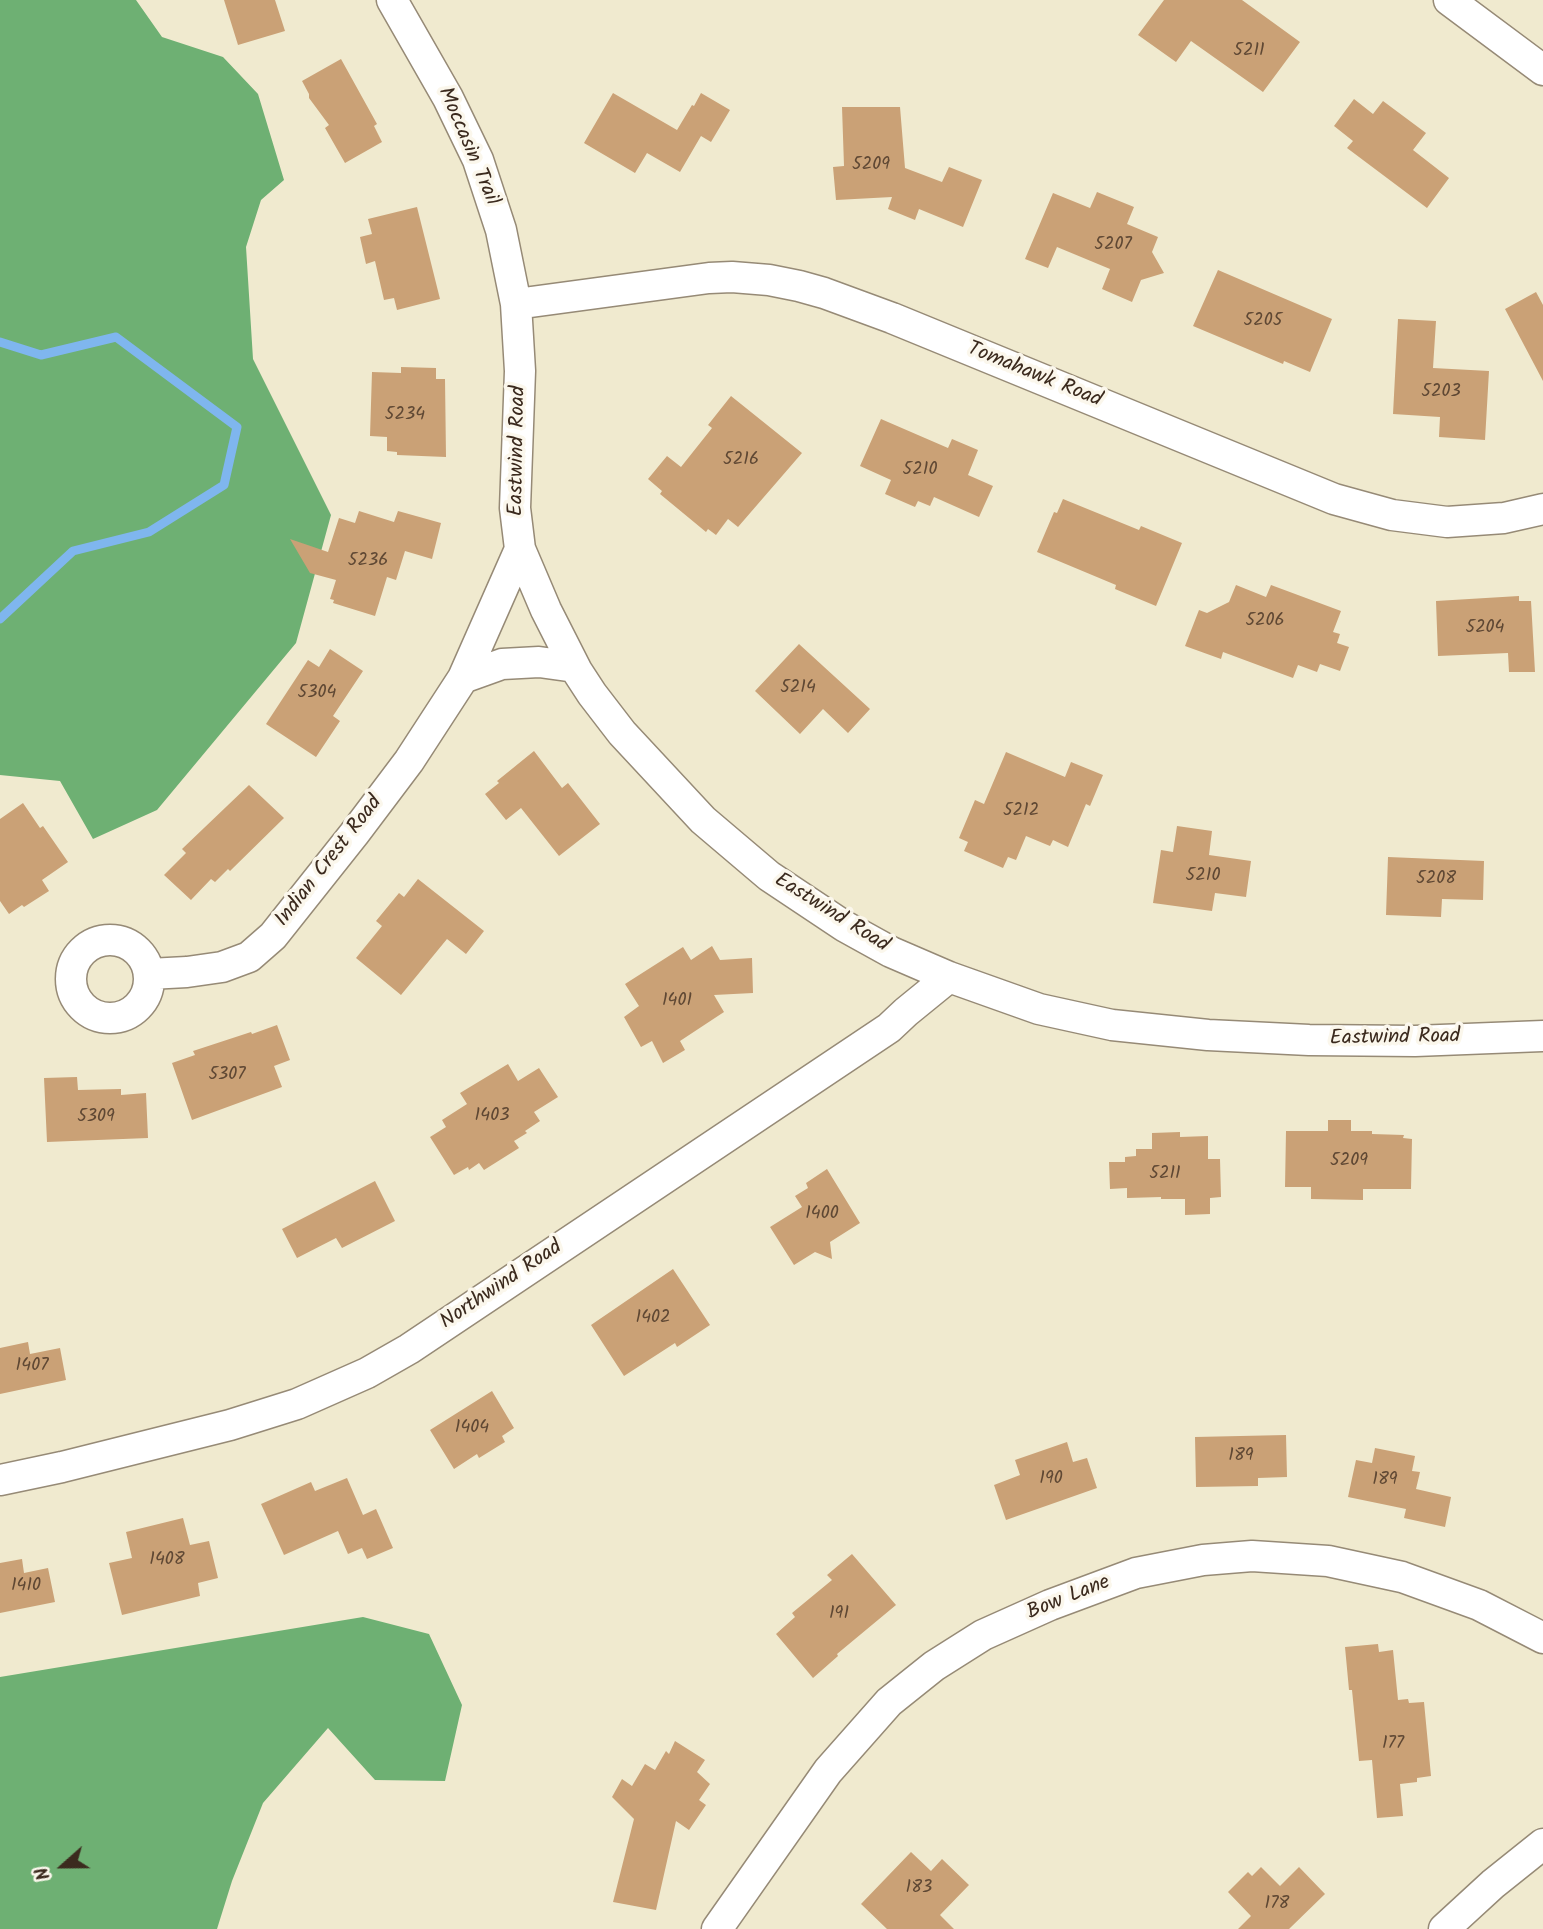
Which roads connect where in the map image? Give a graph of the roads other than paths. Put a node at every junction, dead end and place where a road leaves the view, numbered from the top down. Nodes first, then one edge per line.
1 (392, 0) edge
2 (1449, 0) edge
3 (1543, 70) edge
4 (516, 304) junction
5 (1543, 509) edge
6 (520, 549) junction
7 (575, 667) junction
8 (463, 678) junction
9 (149, 974) dead end
10 (949, 977) junction
11 (1543, 1036) edge
12 (0, 1480) edge
13 (1543, 1638) edge
14 (1543, 1844) edge
15 (717, 1929) edge
16 (1444, 1929) edge

1 - 4 street, Moccasin Trail
2 - 3 street
4 - 5 street, Tomahawk Road
4 - 6 street, Eastwind Road
6 - 7 street, Eastwind Road
6 - 8 street, Indian Crest Road
7 - 8 street
7 - 10 street, Eastwind Road
8 - 9 street, Indian Crest Road
10 - 11 street, Eastwind Road
10 - 12 street, Northwind Road
13 - 15 street, Bow Lane
14 - 16 street

